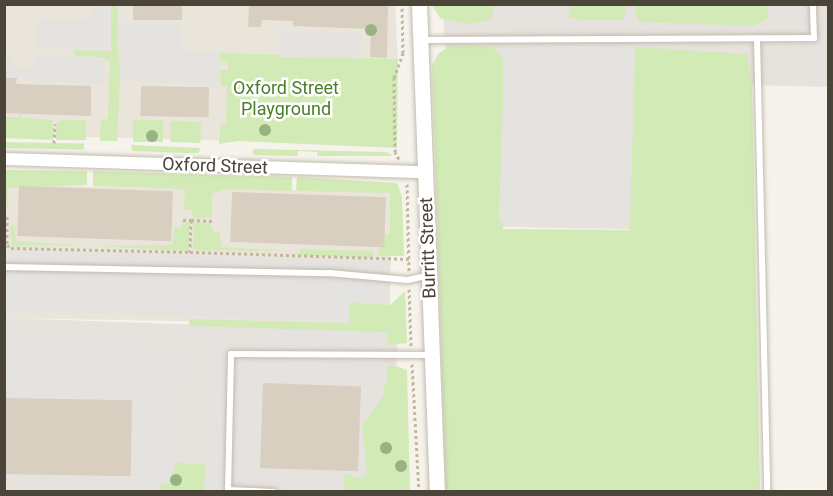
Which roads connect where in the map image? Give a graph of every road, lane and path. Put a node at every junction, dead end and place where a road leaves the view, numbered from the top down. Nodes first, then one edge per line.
1 (402, 4) edge
2 (419, 4) edge
3 (813, 4) edge
4 (757, 39) junction
5 (420, 40) junction
6 (55, 124) dead end
7 (54, 143) dead end
8 (4, 159) edge
9 (407, 172) junction
10 (426, 172) junction
11 (7, 216) dead end
12 (183, 220) dead end
13 (191, 220) junction
14 (212, 221) dead end
15 (190, 252) junction
16 (409, 259) junction
17 (4, 267) edge
18 (429, 275) junction
19 (408, 280) junction
20 (411, 354) junction
21 (432, 356) junction
22 (274, 492) edge
23 (419, 492) edge
24 (437, 492) edge
25 (767, 492) edge

1 - 9 path
2 - 5 street, Burritt Street
3 - 4 lane
4 - 5 lane
4 - 25 lane
5 - 10 street, Burritt Street
6 - 7 path
8 - 9 street, Oxford Street
9 - 10 street, Oxford Street
9 - 16 path
10 - 18 street, Burritt Street
11 - 15 path
12 - 13 path
13 - 14 path
13 - 15 path
15 - 16 path
16 - 19 path
17 - 19 lane
18 - 19 lane
18 - 21 street, Burritt Street
19 - 20 path
20 - 21 lane
20 - 22 lane
20 - 23 path
21 - 24 street, Burritt Street

